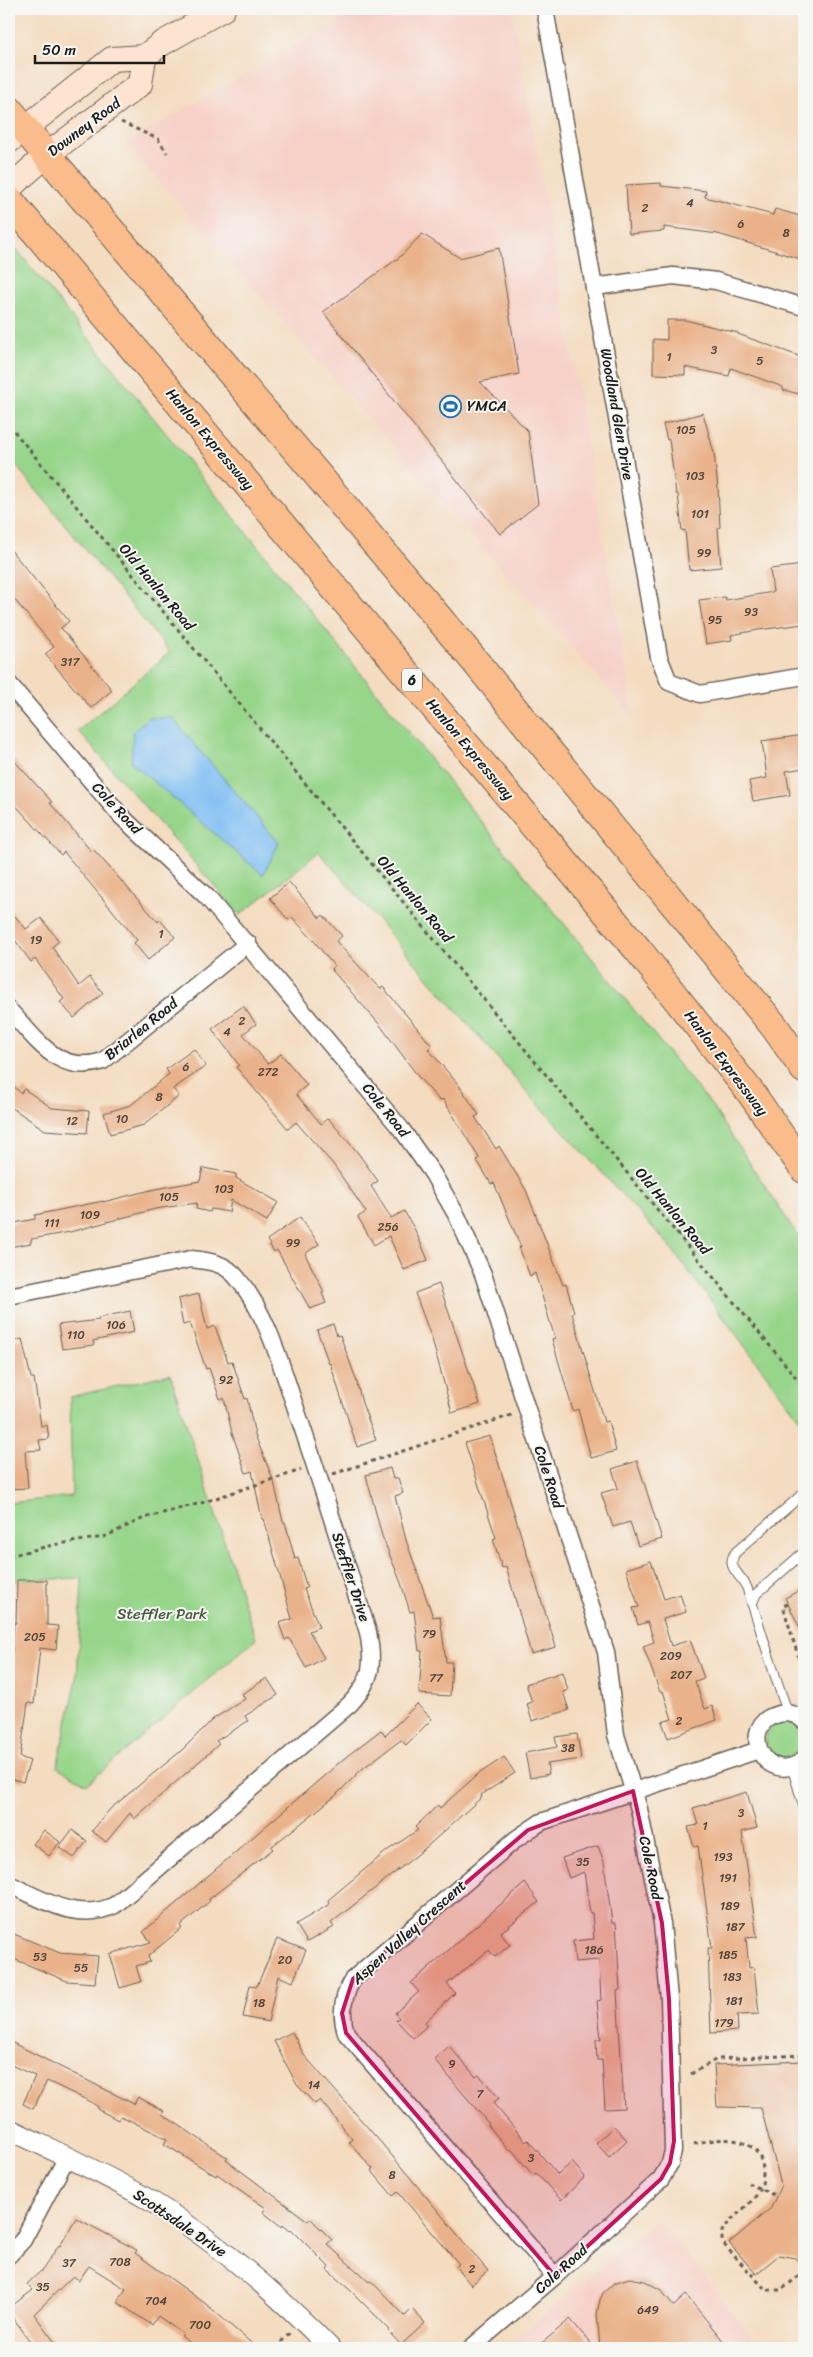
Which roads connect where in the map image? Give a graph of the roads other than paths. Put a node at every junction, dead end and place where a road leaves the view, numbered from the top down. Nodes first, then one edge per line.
1 (223, 9) edge
2 (545, 9) edge
3 (144, 57) junction
4 (14, 126) edge
5 (47, 155) junction
6 (9, 188) edge
7 (9, 200) edge
8 (594, 287) junction
9 (804, 307) edge
10 (804, 676) edge
11 (9, 684) edge
12 (248, 943) junction
13 (9, 1010) edge
14 (804, 1069) edge
15 (804, 1169) edge
16 (9, 1296) edge
17 (804, 1494) edge
18 (804, 1552) edge
19 (752, 1604) junction
20 (788, 1713) junction
21 (804, 1721) edge
22 (759, 1750) junction
23 (798, 1764) edge
24 (633, 1791) junction
25 (804, 1807) edge
26 (9, 1884) edge
27 (9, 2128) edge
28 (67, 2157) junction
29 (9, 2255) edge
30 (554, 2276) junction
31 (330, 2348) edge
32 (470, 2348) edge

1 - 3 main road
2 - 8 street, Woodland Glen Drive
3 - 4 main road
3 - 5 main road, Downey Road
4 - 5 highway
5 - 6 main road, Downey Road
5 - 14 highway
7 - 15 highway, Hanlon Expressway / 6
8 - 9 street
8 - 10 street, Woodland Glen Drive
11 - 12 street, Cole Road
12 - 13 street, Briarlea Road
12 - 24 street, Cole Road
16 - 26 street, Steffler Drive
17 - 19 lane
18 - 19 lane
19 - 20 lane
20 - 21 street
20 - 22 street
22 - 23 street
22 - 24 street, Aspen Valley Crescent
23 - 25 lane
24 - 30 street, Cole Road
24 - 30 street, Aspen Valley Crescent
27 - 28 street, Scottsdale Drive
28 - 29 street
28 - 31 street, Scottsdale Drive
30 - 32 street, Cole Road

